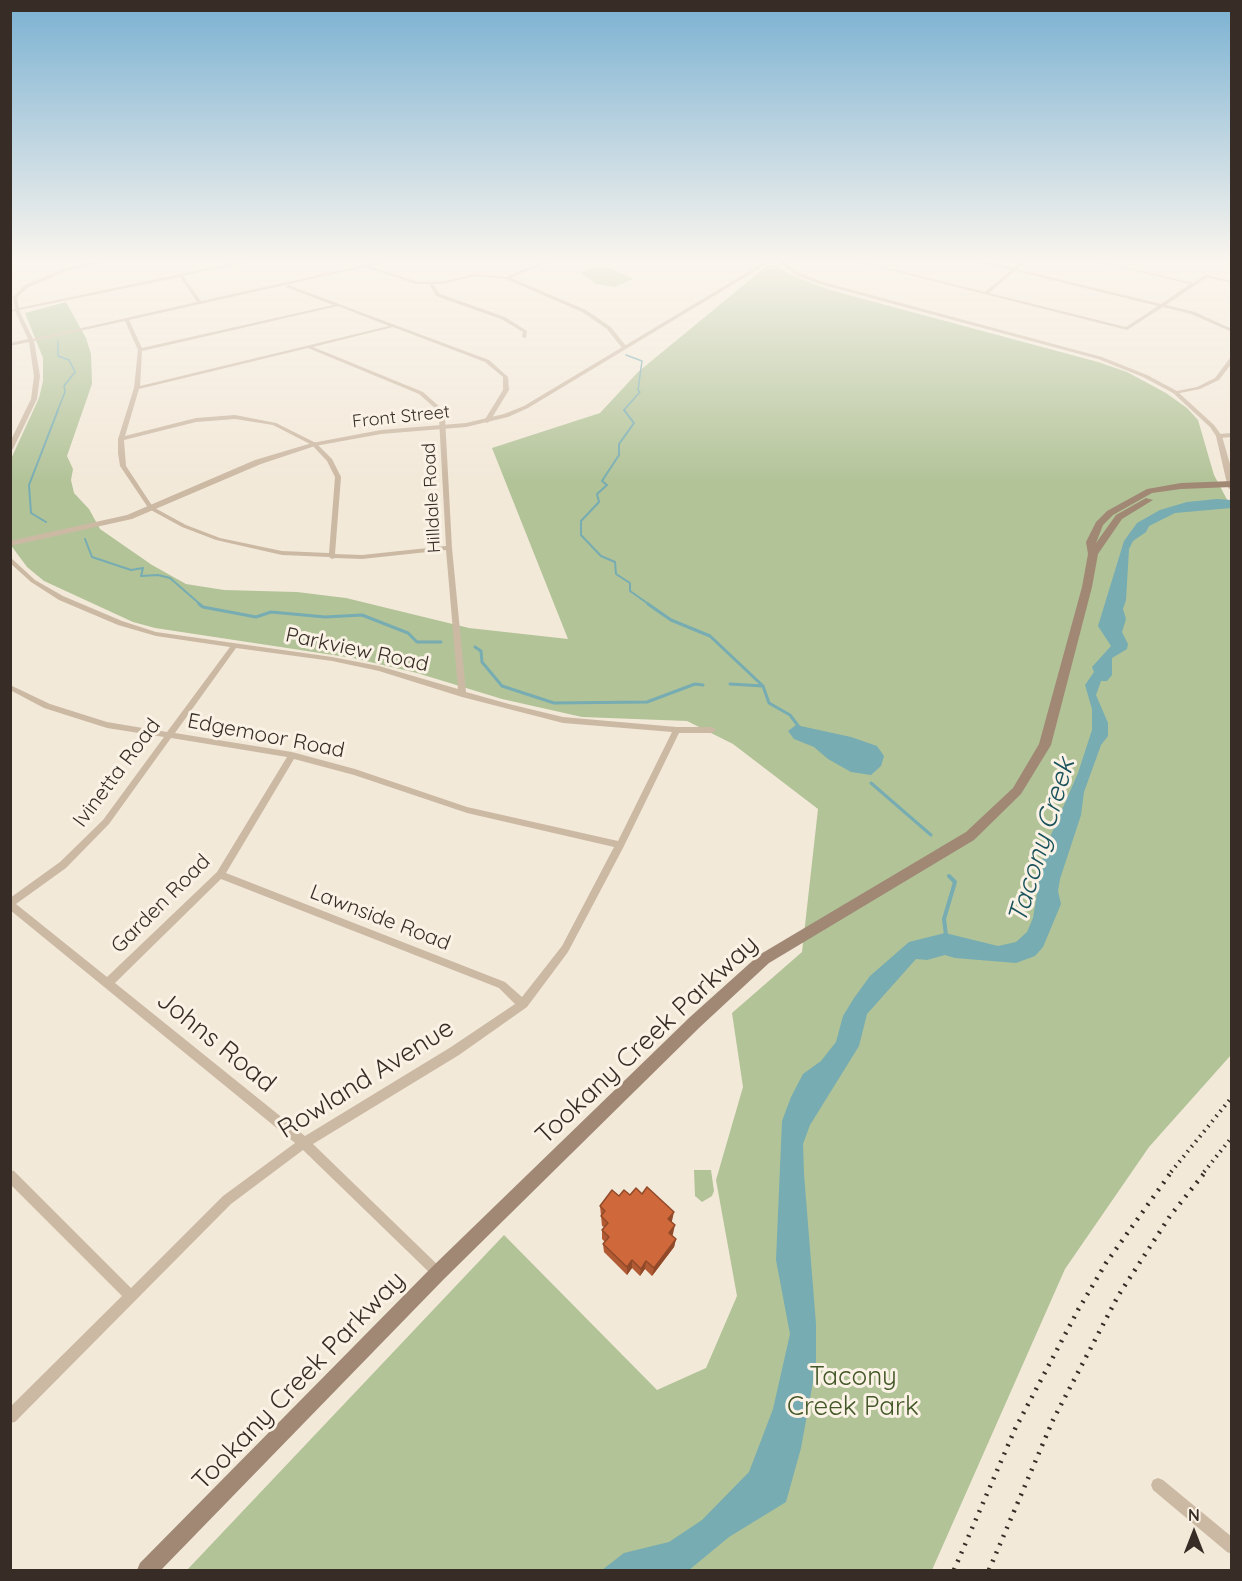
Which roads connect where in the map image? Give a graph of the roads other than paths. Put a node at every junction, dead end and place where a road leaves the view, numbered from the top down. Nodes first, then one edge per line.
1 (28, 335) edge
2 (57, 335) edge
3 (133, 335) edge
4 (207, 335) edge
5 (358, 335) edge
6 (417, 335) edge
7 (614, 335) edge
8 (645, 335) edge
9 (1011, 335) edge
10 (31, 340) junction
11 (10, 345) edge
12 (309, 347) junction
13 (624, 347) junction
14 (140, 350) junction
15 (1232, 359) edge
16 (136, 388) junction
17 (1175, 392) junction
18 (487, 421) junction
19 (444, 428) junction
20 (1232, 435) edge
21 (1219, 436) junction
22 (121, 439) junction
23 (314, 444) junction
24 (10, 449) edge
25 (1231, 487) edge
26 (151, 508) junction
27 (10, 544) edge
28 (449, 548) junction
29 (1098, 549) junction
30 (332, 557) junction
31 (10, 559) edge
32 (234, 646) junction
33 (10, 687) edge
34 (462, 694) junction
35 (677, 730) junction
36 (712, 730) dead end
37 (169, 735) junction
38 (292, 755) junction
39 (620, 845) junction
40 (220, 875) junction
41 (10, 904) edge
42 (108, 983) junction
43 (523, 1004) junction
44 (304, 1143) junction
45 (10, 1175) edge
46 (438, 1273) junction
47 (129, 1295) junction
48 (10, 1416) edge
49 (1158, 1485) dead end
50 (1232, 1547) edge
51 (147, 1570) edge

1 - 10 street
2 - 10 street
3 - 14 street
4 - 14 street
5 - 12 street
6 - 18 street
7 - 13 street
8 - 13 street, Front Street
9 - 17 street
10 - 11 street
10 - 24 street
12 - 16 street
12 - 19 street, Hilldale Road
13 - 18 street, Front Street
14 - 16 street
15 - 17 street
16 - 22 street
17 - 21 street
18 - 19 street, Front Street
19 - 23 street, Front Street
19 - 28 street, Hilldale Road
20 - 21 street
21 - 25 street
22 - 23 street
22 - 26 street
23 - 26 street, Front Street
23 - 30 street
25 - 29 main road, Tookany Creek Parkway
25 - 29 main road, Tookany Creek Parkway
26 - 27 street, Front Street
26 - 30 street
28 - 30 street
28 - 34 street, Hilldale Road
29 - 46 main road, Tookany Creek Parkway
31 - 32 street, Parkview Road
32 - 34 street, Parkview Road
32 - 37 street, Ivinetta Road
33 - 37 street, Edgemoor Road
34 - 35 street, Parkview Road
35 - 36 street, Parkview Road
35 - 39 street, Rowland Avenue
37 - 38 street, Edgemoor Road
37 - 41 street, Ivinetta Road
38 - 39 street, Edgemoor Road
38 - 40 street, Garden Road
39 - 43 street, Rowland Avenue
40 - 42 street, Garden Road
40 - 43 street, Lawnside Road
41 - 42 street, Johns Road
42 - 44 street, Johns Road
43 - 44 street, Rowland Avenue
44 - 46 street, Johns Road
44 - 47 street, Rowland Avenue
45 - 47 street
46 - 51 main road, Tookany Creek Parkway
47 - 48 street, Rowland Avenue
49 - 50 street

